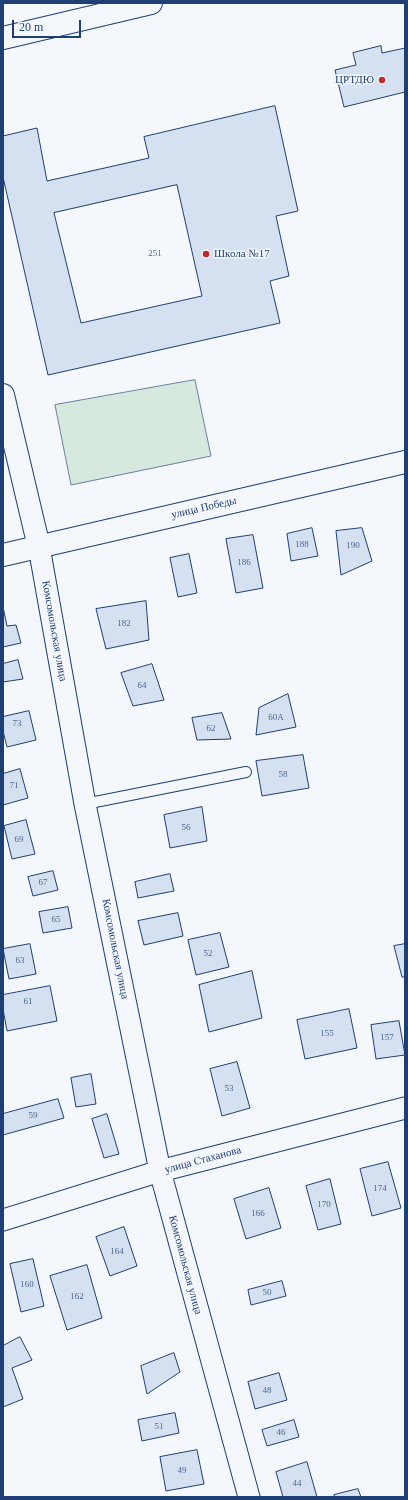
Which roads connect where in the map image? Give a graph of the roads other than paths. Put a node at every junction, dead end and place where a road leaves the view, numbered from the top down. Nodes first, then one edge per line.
1 (150, 3) edge
2 (3, 38) edge
3 (3, 396) edge
4 (405, 462) edge
5 (39, 547) junction
6 (3, 555) edge
7 (246, 772) dead end
8 (86, 804) junction
9 (405, 1108) edge
10 (160, 1171) junction
11 (3, 1220) edge
12 (249, 1497) edge

1 - 2 street
3 - 5 street, Комсомольская улица
4 - 5 street, улица Победы
5 - 6 street, улица Победы
5 - 8 street, Комсомольская улица
7 - 8 lane
8 - 10 street, Комсомольская улица
9 - 10 street, улица Стаханова
10 - 11 street, улица Стаханова
10 - 12 street, Комсомольская улица

